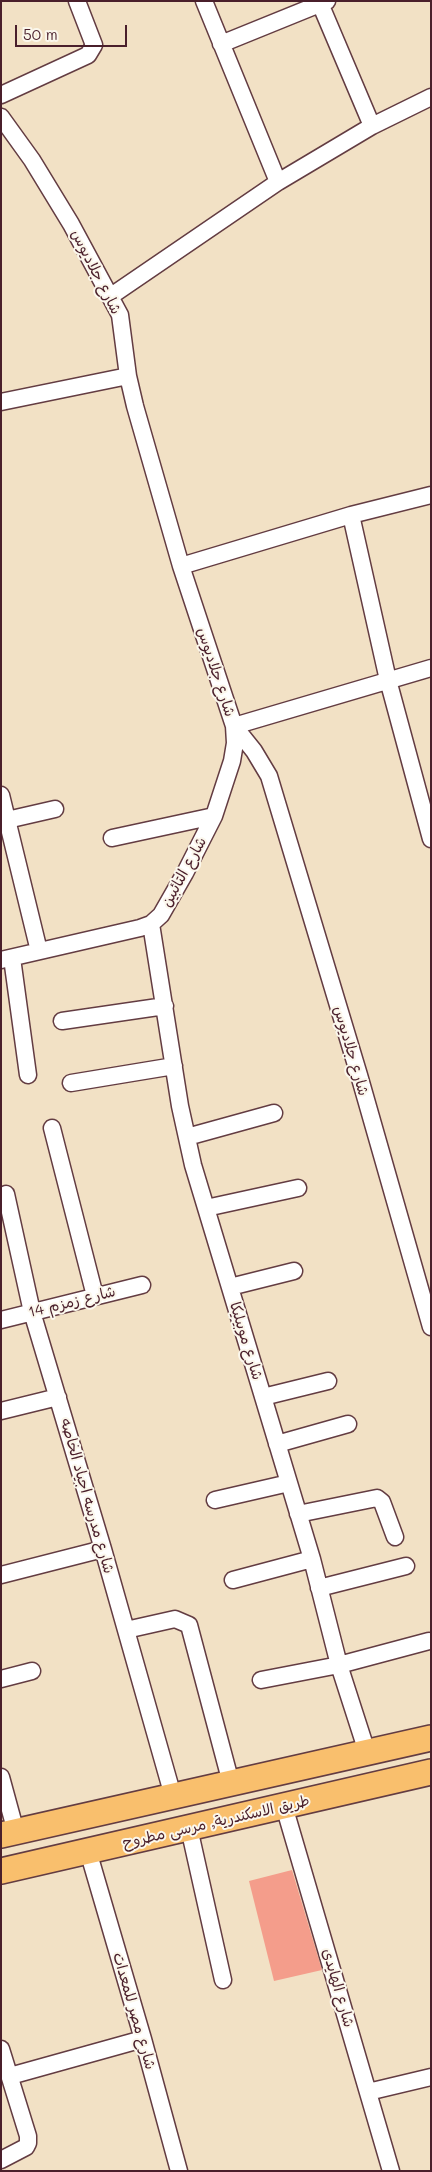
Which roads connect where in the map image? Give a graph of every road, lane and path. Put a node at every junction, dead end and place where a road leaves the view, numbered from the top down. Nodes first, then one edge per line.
1 (77, 1) edge
2 (204, 1) edge
3 (322, 2) edge
4 (221, 44) junction
5 (1, 95) edge
6 (431, 97) edge
7 (1, 117) edge
8 (372, 126) junction
9 (278, 182) junction
10 (111, 296) junction
11 (128, 376) junction
12 (1, 402) edge
13 (431, 495) edge
14 (351, 515) junction
15 (181, 566) junction
16 (431, 668) edge
17 (388, 680) junction
18 (234, 726) junction
19 (1, 795) edge
20 (55, 809) dead end
21 (214, 816) junction
22 (7, 820) junction
23 (112, 838) dead end
24 (431, 838) edge
25 (151, 924) junction
26 (39, 951) junction
27 (6, 959) edge
28 (164, 1006) junction
29 (62, 1021) dead end
30 (174, 1066) junction
31 (28, 1075) dead end
32 (71, 1083) dead end
33 (274, 1114) dead end
34 (52, 1128) dead end
35 (187, 1137) junction
36 (298, 1188) dead end
37 (6, 1194) dead end
38 (206, 1208) junction
39 (294, 1271) dead end
40 (142, 1285) dead end
41 (230, 1287) junction
42 (95, 1296) junction
43 (32, 1312) junction
44 (1, 1320) edge
45 (431, 1327) edge
46 (328, 1381) dead end
47 (58, 1397) junction
48 (263, 1397) junction
49 (1, 1411) edge
50 (348, 1424) dead end
51 (277, 1444) junction
52 (289, 1483) junction
53 (215, 1500) dead end
54 (298, 1514) junction
55 (395, 1537) dead end
56 (103, 1549) junction
57 (312, 1559) junction
58 (406, 1566) dead end
59 (1, 1575) edge
60 (233, 1580) dead end
61 (320, 1588) junction
62 (126, 1630) junction
63 (429, 1641) dead end
64 (339, 1665) junction
65 (32, 1671) dead end
66 (1, 1679) edge
67 (261, 1680) dead end
68 (431, 1738) edge
69 (367, 1752) junction
70 (431, 1772) edge
71 (1, 1777) edge
72 (231, 1783) junction
73 (172, 1796) junction
74 (284, 1806) junction
75 (189, 1828) junction
76 (8, 1833) edge
77 (88, 1851) junction
78 (1, 1871) edge
79 (223, 1980) dead end
80 (143, 2039) junction
81 (1, 2049) edge
82 (10, 2076) junction
83 (431, 2077) edge
84 (368, 2092) junction
85 (1, 2160) edge
86 (178, 2171) edge
87 (391, 2171) edge

1 - 5 street
2 - 4 street
3 - 4 street
3 - 8 street
4 - 9 street
6 - 8 street
7 - 10 street, شارع جلاديوس
8 - 9 street
9 - 10 street
10 - 11 street, شارع جلاديوس
11 - 12 street
11 - 15 street, شارع جلاديوس
13 - 14 street
14 - 15 street
14 - 17 street
15 - 18 street, شارع جلاديوس
16 - 17 street
17 - 18 street
17 - 24 street
18 - 21 street, شارع التائبين
18 - 45 street, شارع جلاديوس
19 - 22 street
20 - 22 street
21 - 23 street
21 - 25 street, شارع التائبين
22 - 26 street
25 - 26 street
25 - 28 street, شارع موبيليكا
26 - 27 street
27 - 31 street
28 - 29 street
28 - 30 street, شارع موبيليكا
30 - 32 street
30 - 35 street, شارع موبيليكا
33 - 35 street
34 - 42 street
35 - 38 street, شارع موبيليكا
36 - 38 street
37 - 43 street, شارع مدرسه اجياد الخاصه
38 - 41 street, شارع موبيليكا
39 - 41 street
40 - 42 street, شارع زمزم 14
41 - 48 street, شارع موبيليكا
42 - 43 street, شارع زمزم 14
43 - 44 street, شارع زمزم 14
43 - 47 street, شارع مدرسه اجياد الخاصه
46 - 48 street
47 - 49 street
47 - 56 street, شارع مدرسه اجياد الخاصه
48 - 51 street, شارع موبيليكا
50 - 51 street
51 - 52 street, شارع موبيليكا
52 - 53 street
52 - 54 street, شارع موبيليكا
54 - 55 street
54 - 57 street, شارع موبيليكا
56 - 59 street
56 - 62 street, شارع مدرسه اجياد الخاصه
57 - 60 street
57 - 61 street, شارع موبيليكا
58 - 61 street
61 - 64 street, شارع موبيليكا
62 - 72 street
62 - 73 street, شارع مدرسه اجياد الخاصه
63 - 64 street
64 - 67 street
64 - 69 street, شارع موبيليكا
65 - 66 street
68 - 69 main road
69 - 72 main road
70 - 74 main road, طريق الاسكندرية, مرسى مطروح
71 - 76 street
72 - 73 main road
73 - 76 main road
74 - 75 main road, طريق الاسكندرية, مرسى مطروح
74 - 84 street, شارع الهايدى
75 - 77 main road, طريق الاسكندرية, مرسى مطروح
75 - 79 street
77 - 78 main road, طريق الاسكندرية, مرسى مطروح
77 - 80 street, شارع مصر للمعدات
80 - 82 street
80 - 86 street, شارع مصر للمعدات
81 - 82 street
82 - 85 street
83 - 84 street
84 - 87 street, شارع الهايدى

